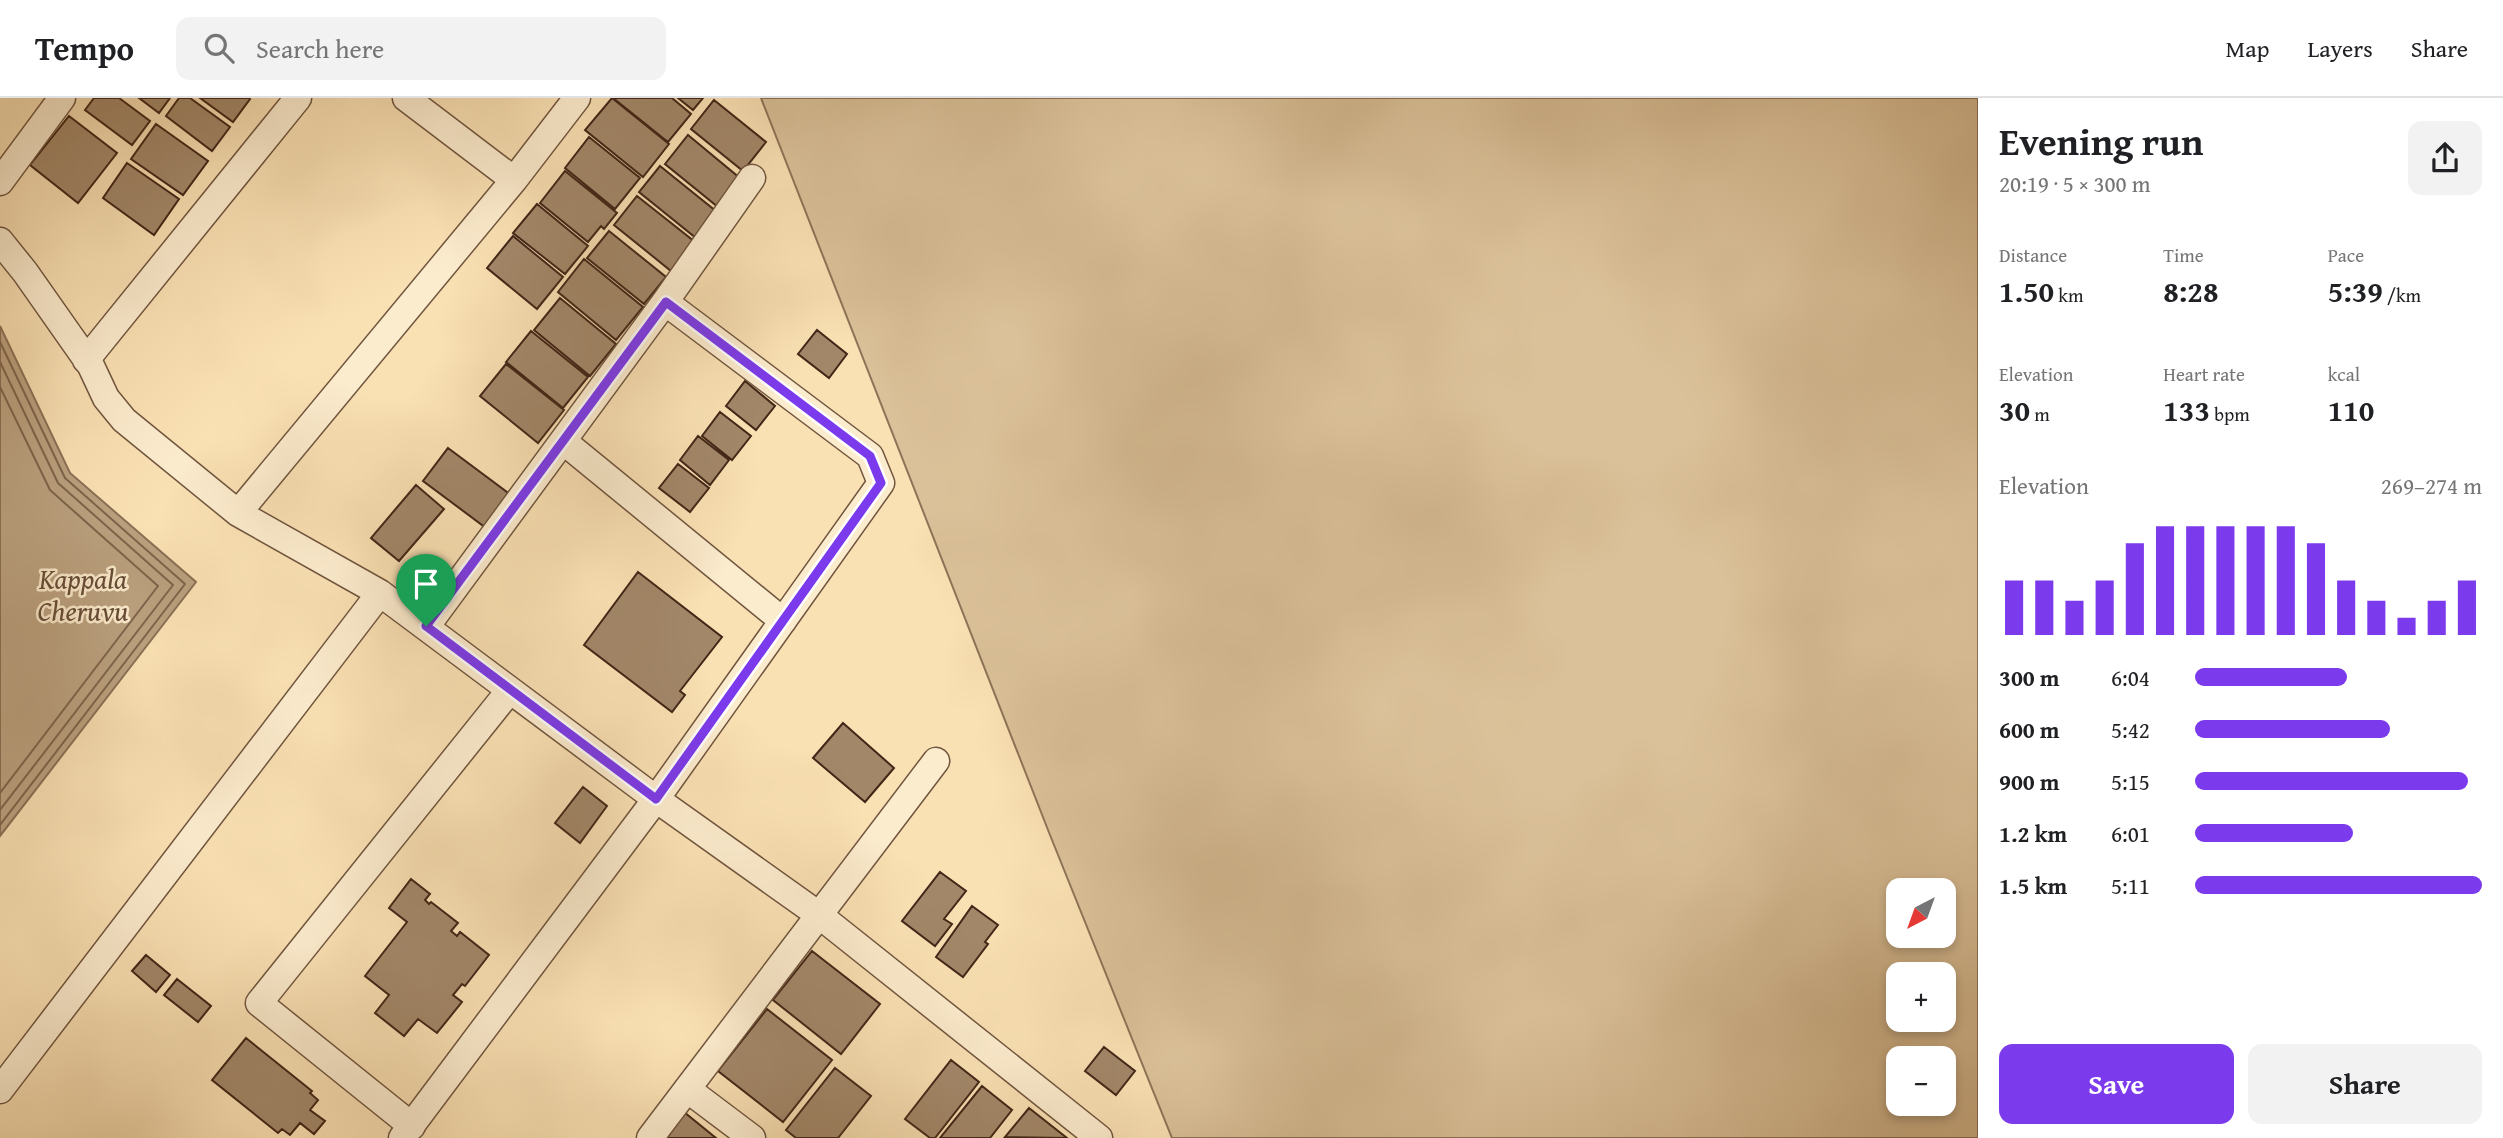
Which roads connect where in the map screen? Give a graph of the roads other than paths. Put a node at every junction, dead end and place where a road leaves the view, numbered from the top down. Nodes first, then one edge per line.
1 (62, 98) edge
2 (298, 98) edge
3 (406, 98) edge
4 (577, 98) edge
5 (752, 178) dead end
6 (514, 180) junction
7 (0, 182) edge
8 (0, 241) edge
9 (666, 302) junction
10 (86, 360) junction
11 (563, 441) junction
12 (238, 513) junction
13 (380, 593) junction
14 (783, 621) junction
15 (426, 626) junction
16 (510, 690) junction
17 (936, 761) dead end
18 (656, 799) junction
19 (819, 915) junction
20 (687, 1089) junction
21 (0, 1090) edge
22 (407, 1132) edge
23 (650, 1138) edge
24 (752, 1138) edge
25 (1100, 1138) edge

1 - 7 street
2 - 10 street
3 - 6 street
4 - 6 street
5 - 9 street
6 - 12 street
8 - 10 street
9 - 11 street
9 - 14 street
10 - 12 street
11 - 14 street
11 - 15 street
12 - 13 street
13 - 15 street
13 - 21 street
14 - 18 street
15 - 16 street
16 - 18 street
16 - 22 street
17 - 19 street
18 - 19 street
18 - 22 street
19 - 20 street
19 - 25 street
20 - 23 street
20 - 24 street

